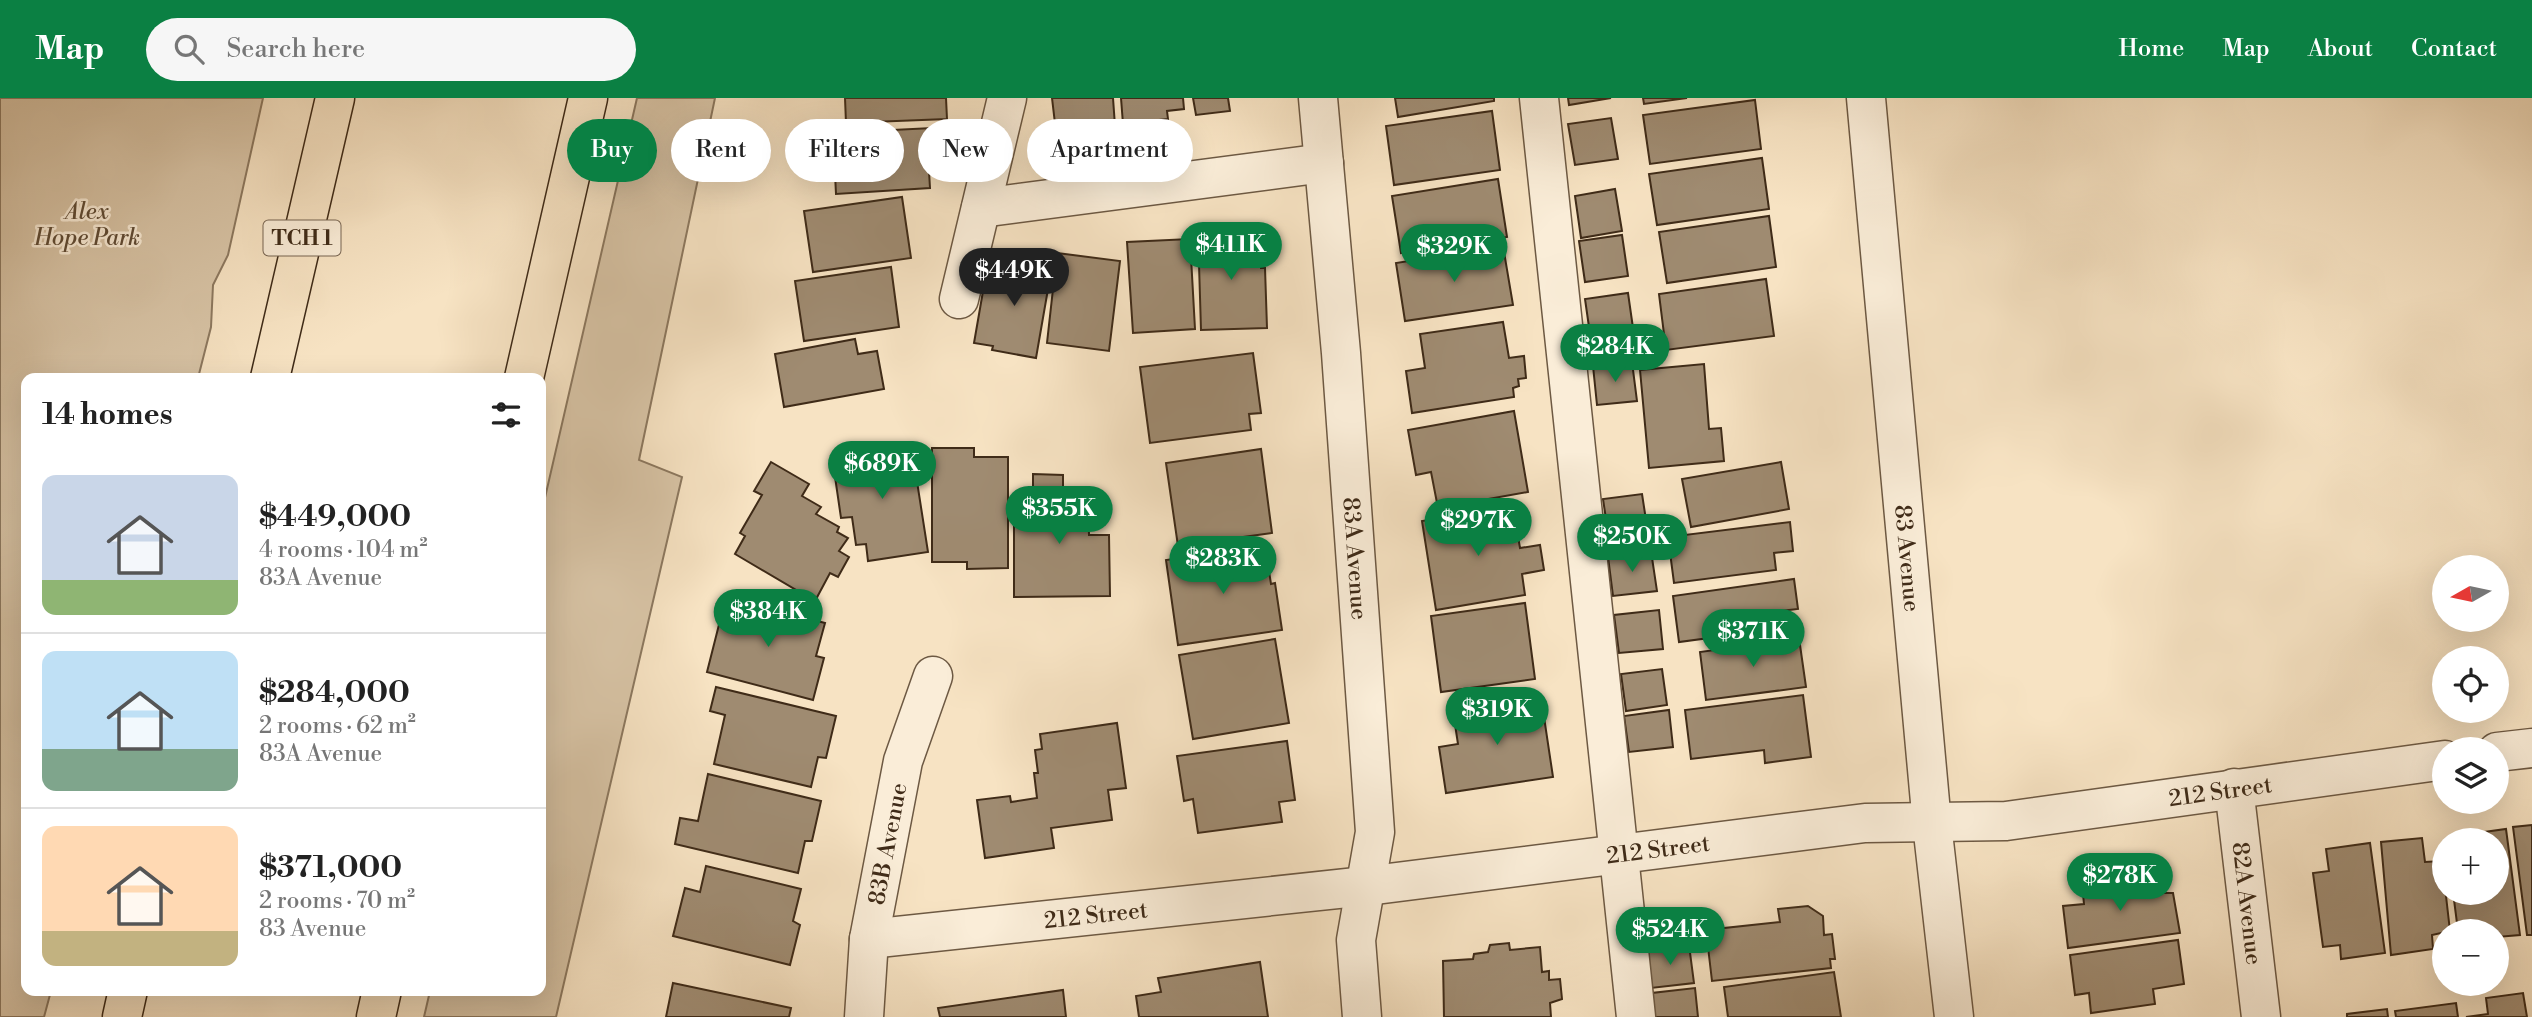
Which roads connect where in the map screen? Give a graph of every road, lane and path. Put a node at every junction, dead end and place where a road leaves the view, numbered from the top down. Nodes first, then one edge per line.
1 (335, 98) edge
2 (588, 98) edge
3 (1007, 98) edge
4 (1318, 98) edge
5 (1539, 98) edge
6 (1866, 98) edge
7 (1324, 163) junction
8 (981, 208) junction
9 (959, 299) dead end
10 (271, 373) edge
11 (525, 373) edge
12 (933, 676) dead end
13 (2532, 748) edge
14 (2509, 751) edge
15 (2432, 762) edge
16 (2234, 788) junction
17 (1932, 824) junction
18 (1619, 852) junction
19 (1366, 886) junction
20 (869, 939) junction
21 (127, 996) edge
22 (381, 996) edge
23 (122, 1017) edge
24 (376, 1017) edge
25 (864, 1017) edge
26 (1362, 1017) edge
27 (1636, 1017) edge
28 (1954, 1017) edge
29 (2261, 1017) edge

1 - 10 highway, TCH 1
2 - 11 highway
3 - 8 street
4 - 7 street, 83A Avenue
5 - 18 street
6 - 17 street, 83 Avenue
7 - 8 street
7 - 19 street, 83A Avenue
8 - 9 street
12 - 20 street, 83B Avenue
13 - 14 street
15 - 16 street, 212 Street
16 - 17 street, 212 Street
16 - 29 street, 82A Avenue
17 - 18 street, 212 Street
17 - 28 street, 83 Avenue
18 - 19 street, 212 Street
18 - 27 street
19 - 20 street, 212 Street
19 - 26 street, 83A Avenue
20 - 25 street, 83B Avenue
21 - 23 highway
22 - 24 highway

